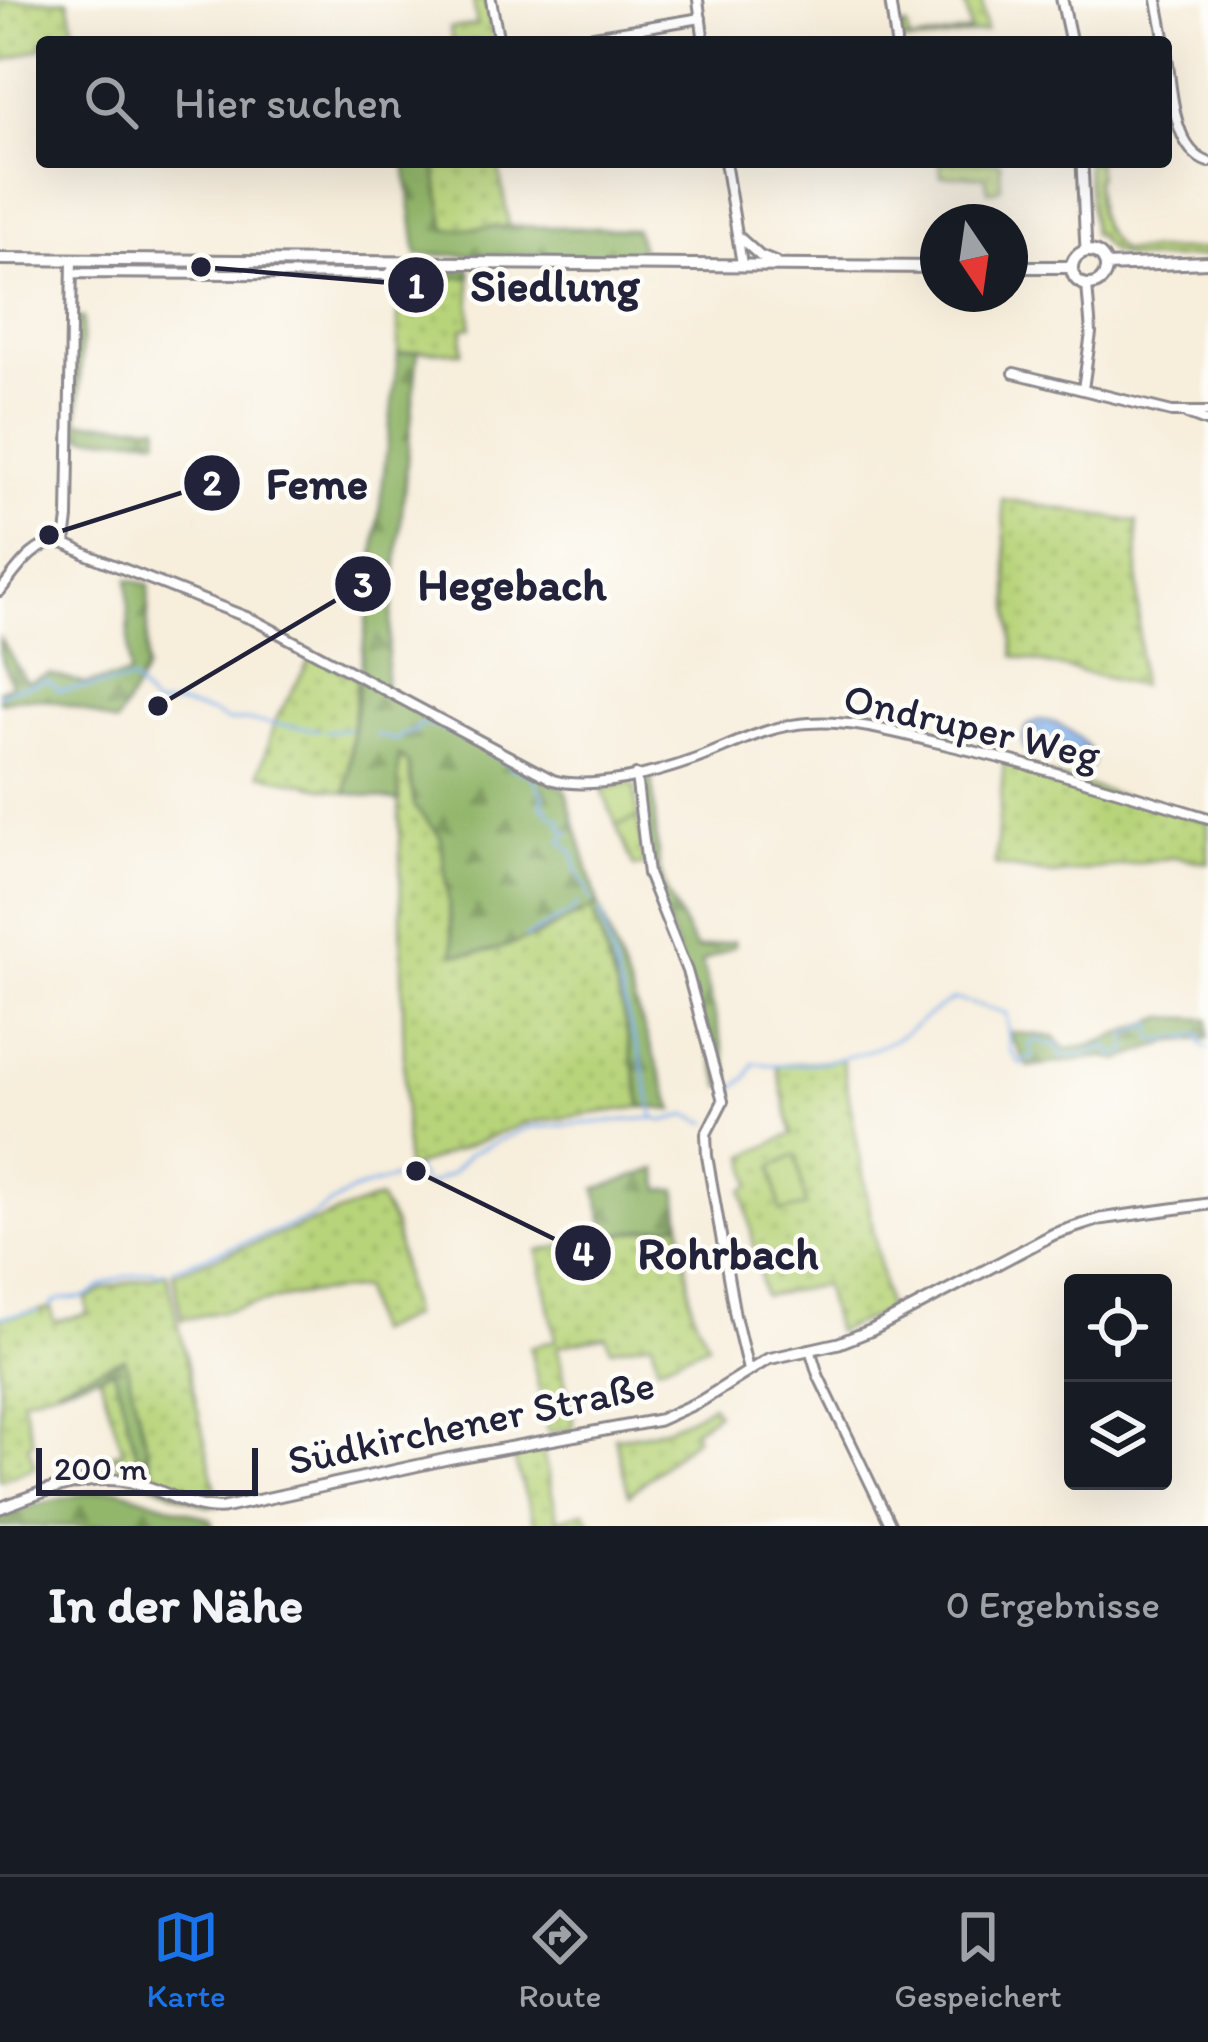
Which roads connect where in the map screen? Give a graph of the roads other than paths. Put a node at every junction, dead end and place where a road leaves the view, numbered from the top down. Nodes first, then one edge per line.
1 (491, 0) edge
2 (698, 0) edge
3 (890, 0) edge
4 (1062, 0) edge
5 (1157, 0) edge
6 (700, 18) junction
7 (498, 36) edge
8 (594, 36) edge
9 (703, 36) edge
10 (895, 36) edge
11 (1070, 36) edge
12 (1163, 36) edge
13 (1172, 87) edge
14 (1208, 161) edge
15 (726, 168) edge
16 (1082, 168) edge
17 (738, 236) junction
18 (1086, 250) junction
19 (0, 259) edge
20 (1208, 262) edge
21 (742, 264) junction
22 (782, 265) junction
23 (72, 266) junction
24 (1106, 266) junction
25 (920, 267) edge
26 (1028, 267) edge
27 (1071, 267) junction
28 (1087, 285) junction
29 (1014, 374) dead end
30 (1083, 389) junction
31 (1208, 412) edge
32 (1185, 413) junction
33 (1208, 422) edge
34 (65, 542) junction
35 (0, 591) edge
36 (636, 775) junction
37 (1208, 818) edge
38 (1208, 1204) edge
39 (810, 1349) junction
40 (748, 1370) junction
41 (0, 1508) edge
42 (891, 1526) edge

1 - 7 street
2 - 6 street
3 - 10 street
4 - 11 street
5 - 12 street
6 - 8 street
6 - 9 street
13 - 14 street
15 - 17 street
16 - 18 street
17 - 21 street
17 - 22 street
18 - 24 main road
18 - 27 main road
19 - 23 main road
20 - 24 main road
21 - 22 main road
21 - 23 main road
22 - 25 main road
23 - 34 street
24 - 28 main road
26 - 27 main road
27 - 28 main road
28 - 30 street
29 - 30 street
30 - 32 street
31 - 32 street
32 - 33 street
34 - 35 street
34 - 36 street, Ondruper Weg
36 - 37 street, Ondruper Weg
36 - 40 street
38 - 39 street, Südkirchener Straße
39 - 40 street, Südkirchener Straße
39 - 42 street
40 - 41 street, Südkirchener Straße

